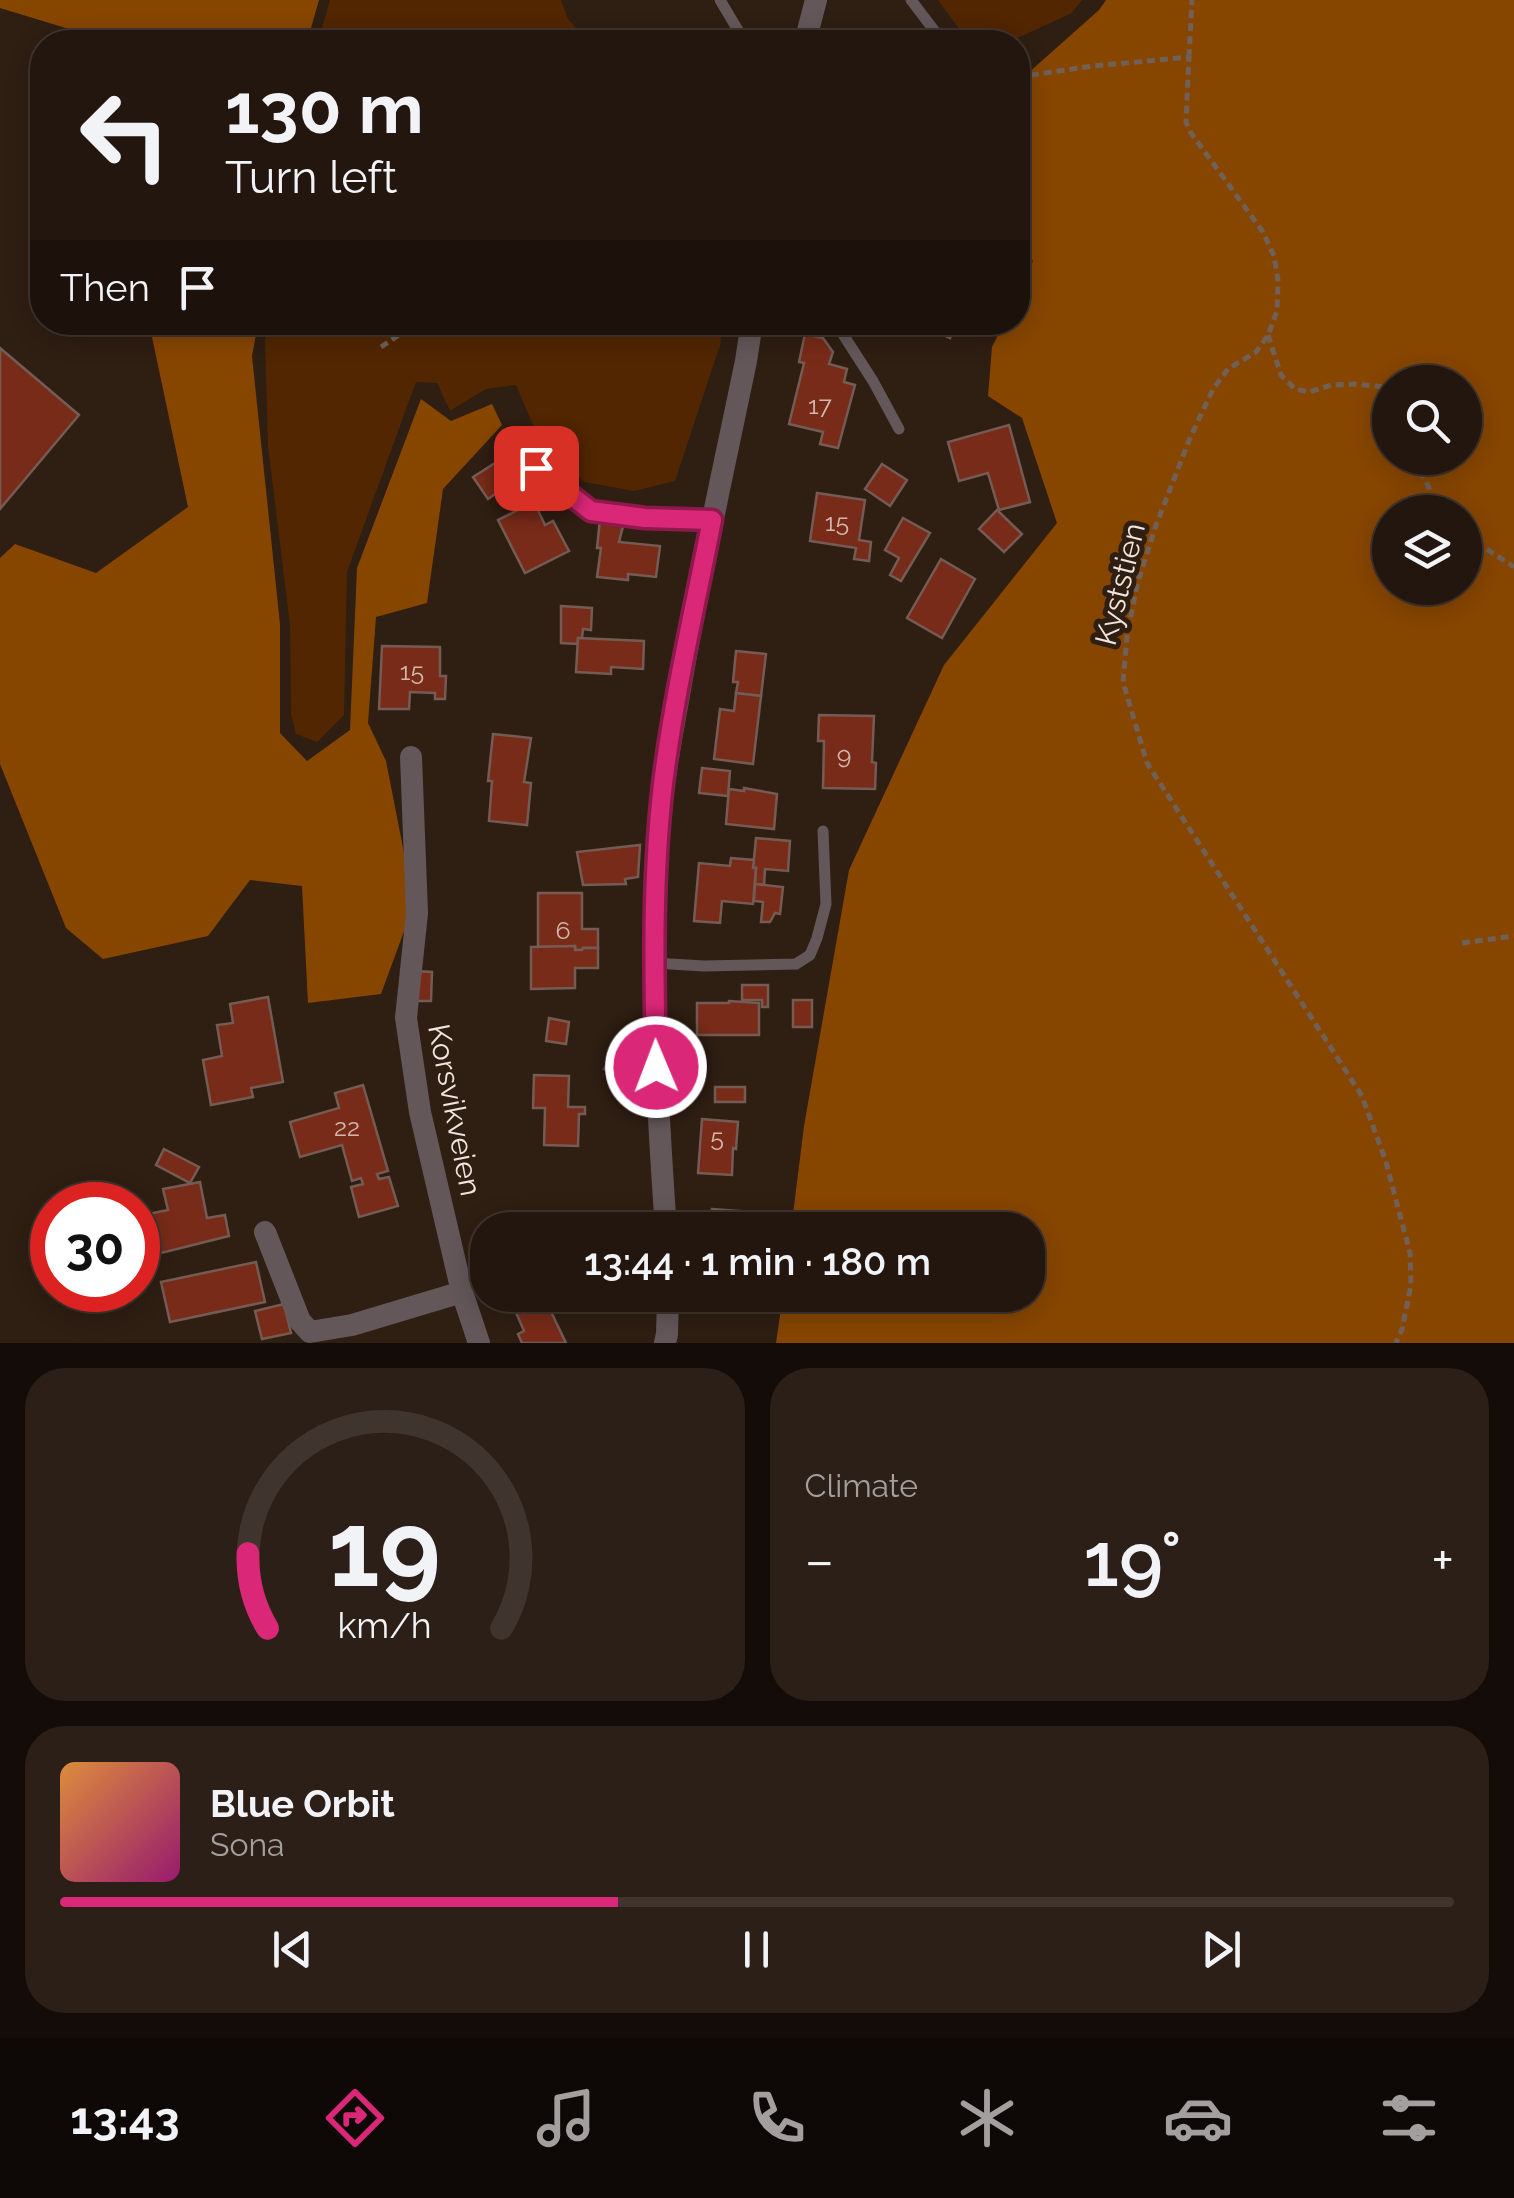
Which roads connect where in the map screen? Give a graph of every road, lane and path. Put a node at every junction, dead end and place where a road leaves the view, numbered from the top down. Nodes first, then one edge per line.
1 (720, 0) edge
2 (816, 0) edge
3 (911, 0) edge
4 (1192, 0) edge
5 (738, 30) edge
6 (808, 30) edge
7 (934, 30) edge
8 (1189, 57) junction
9 (1030, 75) edge
10 (398, 335) edge
11 (750, 335) edge
12 (843, 335) edge
13 (1268, 335) junction
14 (381, 346) dead end
15 (1372, 386) edge
16 (899, 428) dead end
17 (514, 469) dead end
18 (712, 520) junction
19 (1482, 546) edge
20 (1514, 567) edge
21 (411, 757) dead end
22 (823, 831) dead end
23 (1514, 936) edge
24 (1462, 943) dead end
25 (654, 963) junction
26 (665, 1212) edge
27 (265, 1232) dead end
28 (462, 1292) junction
29 (668, 1312) edge
30 (304, 1338) edge
31 (479, 1343) edge
32 (665, 1343) edge
33 (1396, 1343) edge

1 - 5 lane
2 - 6 street
3 - 7 lane
4 - 8 path
8 - 9 path
8 - 13 path
10 - 14 path
11 - 18 street
12 - 16 lane
13 - 15 path
13 - 33 path, Kyststien
17 - 18 lane
18 - 25 street
19 - 20 path
21 - 28 street, Korsvikveien
22 - 25 lane
23 - 24 path
25 - 26 street
27 - 30 street
28 - 30 street
28 - 31 street, Korsvikveien
29 - 32 street

